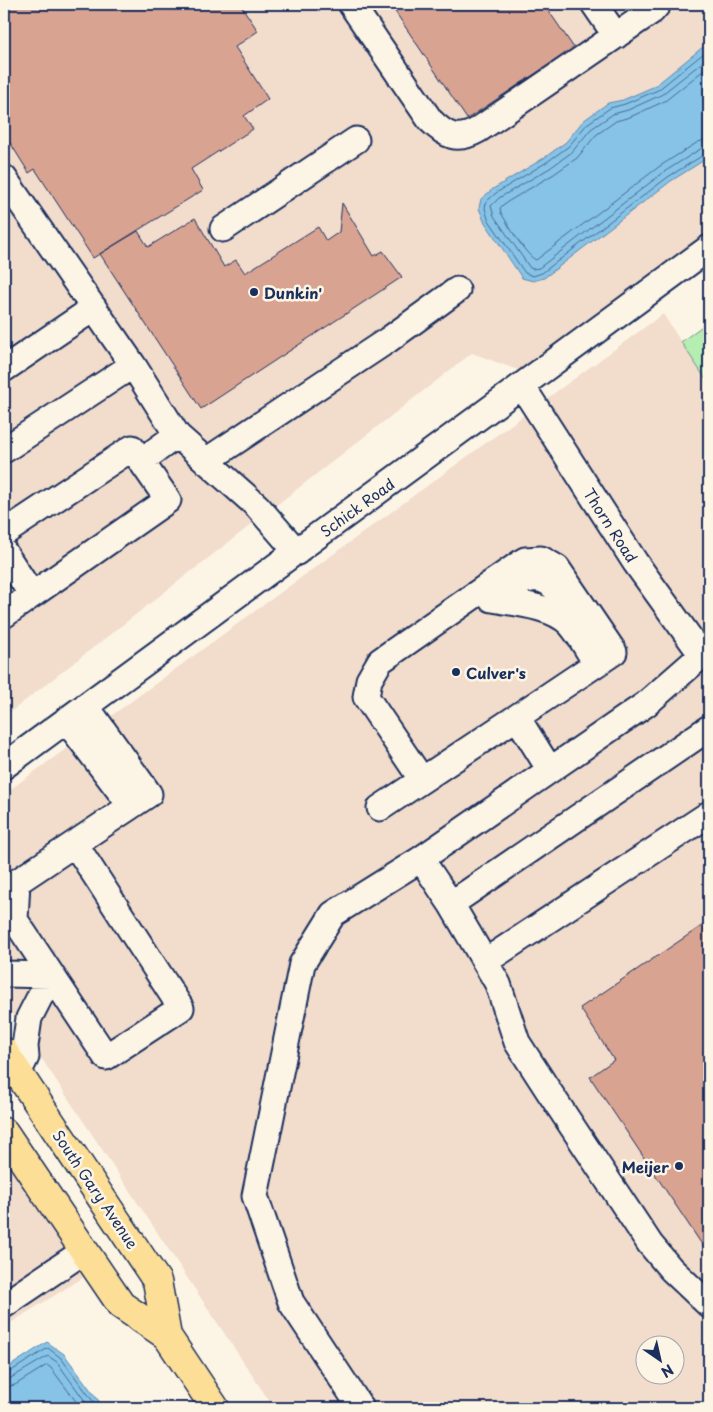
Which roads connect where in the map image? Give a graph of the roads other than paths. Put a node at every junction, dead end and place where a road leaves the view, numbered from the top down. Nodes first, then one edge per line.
1 (351, 4) edge
2 (594, 4) edge
3 (658, 4) edge
4 (616, 36) junction
5 (356, 140) dead end
6 (4, 178) edge
7 (223, 229) dead end
8 (709, 248) edge
9 (457, 290) dead end
10 (94, 308) junction
11 (133, 365) junction
12 (4, 369) edge
13 (522, 386) junction
14 (178, 435) junction
15 (4, 450) edge
16 (141, 460) junction
17 (206, 461) junction
18 (4, 533) edge
19 (4, 552) edge
20 (297, 552) junction
21 (32, 595) junction
22 (4, 615) edge
23 (706, 654) edge
24 (605, 657) junction
25 (86, 706) junction
26 (517, 717) junction
27 (66, 720) junction
28 (709, 728) edge
29 (4, 766) edge
30 (550, 770) junction
31 (419, 776) junction
32 (140, 800) junction
33 (380, 808) dead end
34 (709, 814) edge
35 (75, 844) junction
36 (421, 859) junction
37 (451, 904) junction
38 (486, 961) junction
39 (4, 974) edge
40 (51, 975) junction
41 (11, 1062) edge
42 (4, 1132) edge
43 (84, 1251) junction
44 (709, 1304) edge
45 (4, 1305) edge
46 (167, 1336) junction
47 (215, 1408) edge
48 (361, 1408) edge

1 - 4 street
2 - 4 street
3 - 4 street
5 - 7 street
6 - 10 street
8 - 13 street, Schick Road
9 - 17 street
10 - 11 street
10 - 12 street
11 - 14 street
11 - 15 street
13 - 20 street, Schick Road
13 - 23 street, Thorn Road
14 - 16 street
14 - 17 street
16 - 18 street
16 - 21 street
17 - 20 street
19 - 21 street
20 - 25 street, Schick Road
21 - 22 street
23 - 30 street
24 - 26 street
24 - 31 street
24 - 31 street
25 - 27 street, Schick Road
25 - 32 street
26 - 30 street
26 - 31 street
27 - 29 street, Schick Road
27 - 32 street
28 - 37 street
30 - 36 street
31 - 33 street
32 - 35 street
34 - 38 street
35 - 40 street
35 - 40 street
36 - 37 street
36 - 48 street
37 - 38 street
38 - 44 street
39 - 40 street
40 - 41 street
41 - 46 main road, South Gary Avenue
42 - 43 main road, South Gary Avenue
43 - 45 street
43 - 46 main road, South Gary Avenue
46 - 47 main road, South Gary Avenue

